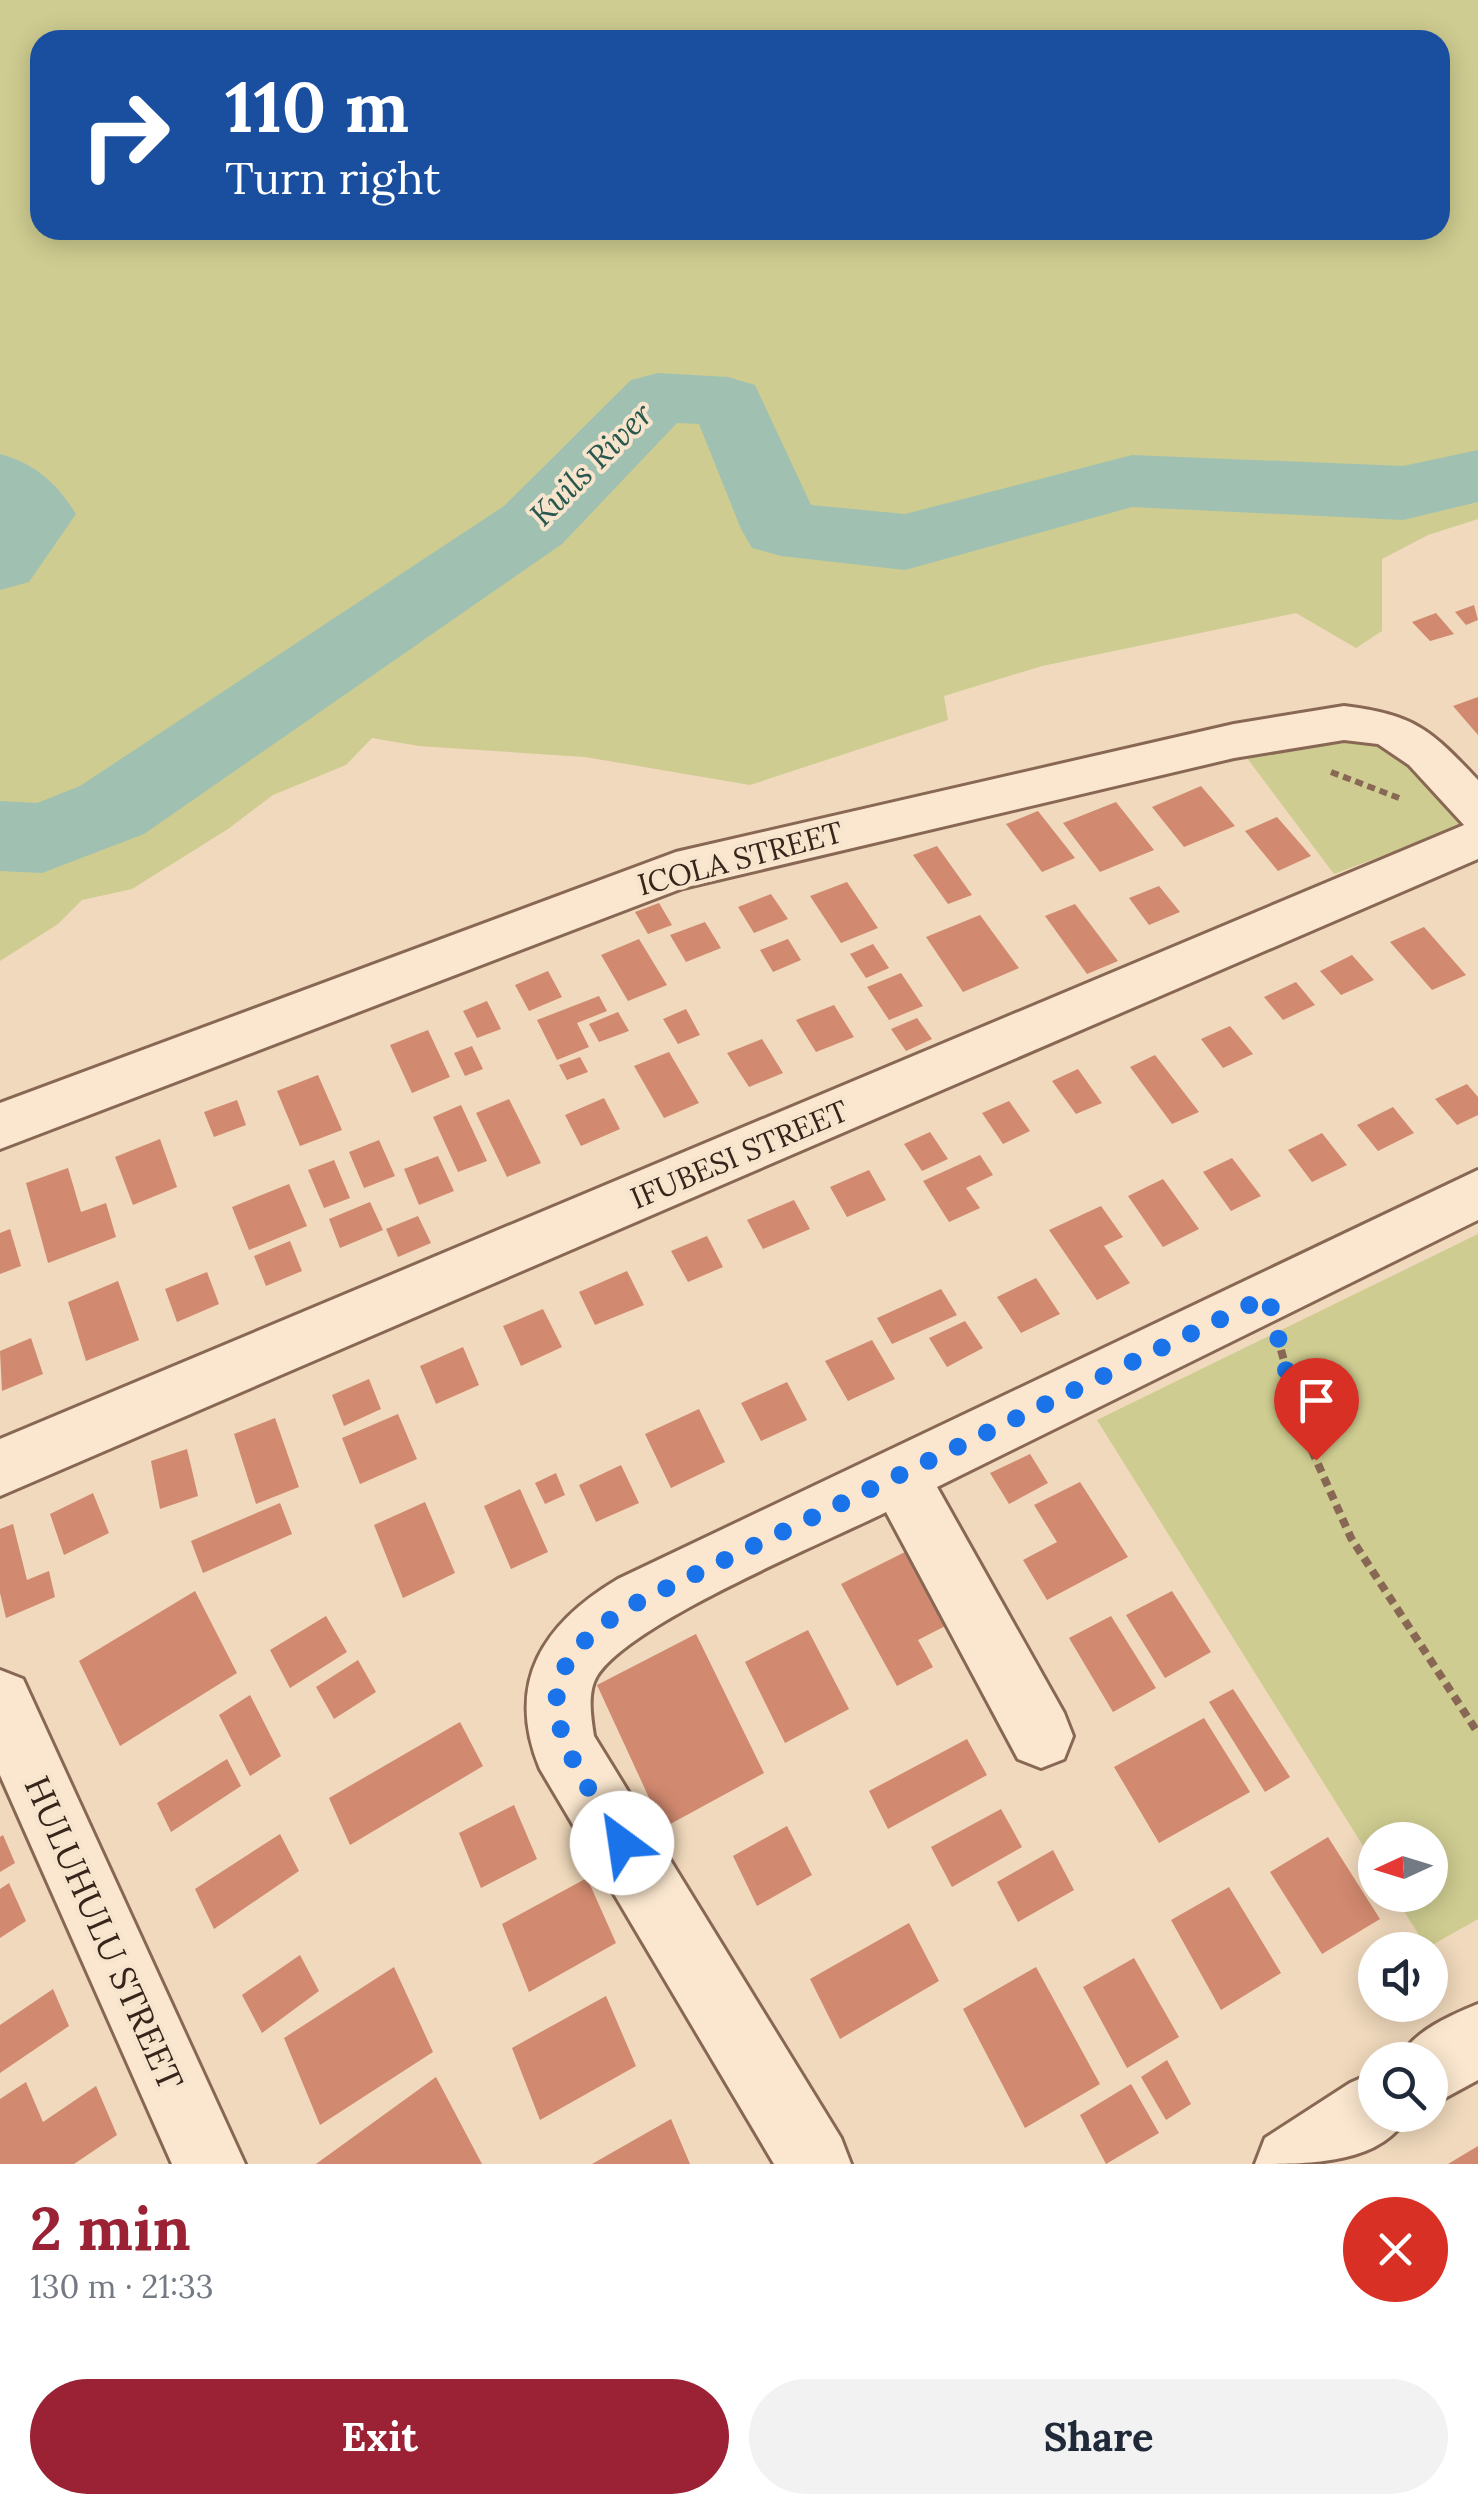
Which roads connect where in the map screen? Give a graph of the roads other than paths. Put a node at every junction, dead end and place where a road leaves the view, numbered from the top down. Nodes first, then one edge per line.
1 (1478, 811) edge
2 (1478, 839) edge
3 (0, 1126) edge
4 (1478, 1194) edge
5 (0, 1468) edge
6 (897, 1474) junction
7 (0, 1702) edge
8 (1041, 1736) dead end
9 (1478, 2039) edge
10 (1448, 2059) edge
11 (1358, 2119) edge
12 (209, 2164) edge
13 (814, 2164) edge
14 (1291, 2164) edge

1 - 3 street, ICOLA STREET
2 - 5 street, IFUBESI STREET
4 - 6 street
6 - 8 street
6 - 13 street
7 - 12 street, HULUHULU STREET
9 - 10 street
11 - 14 street

